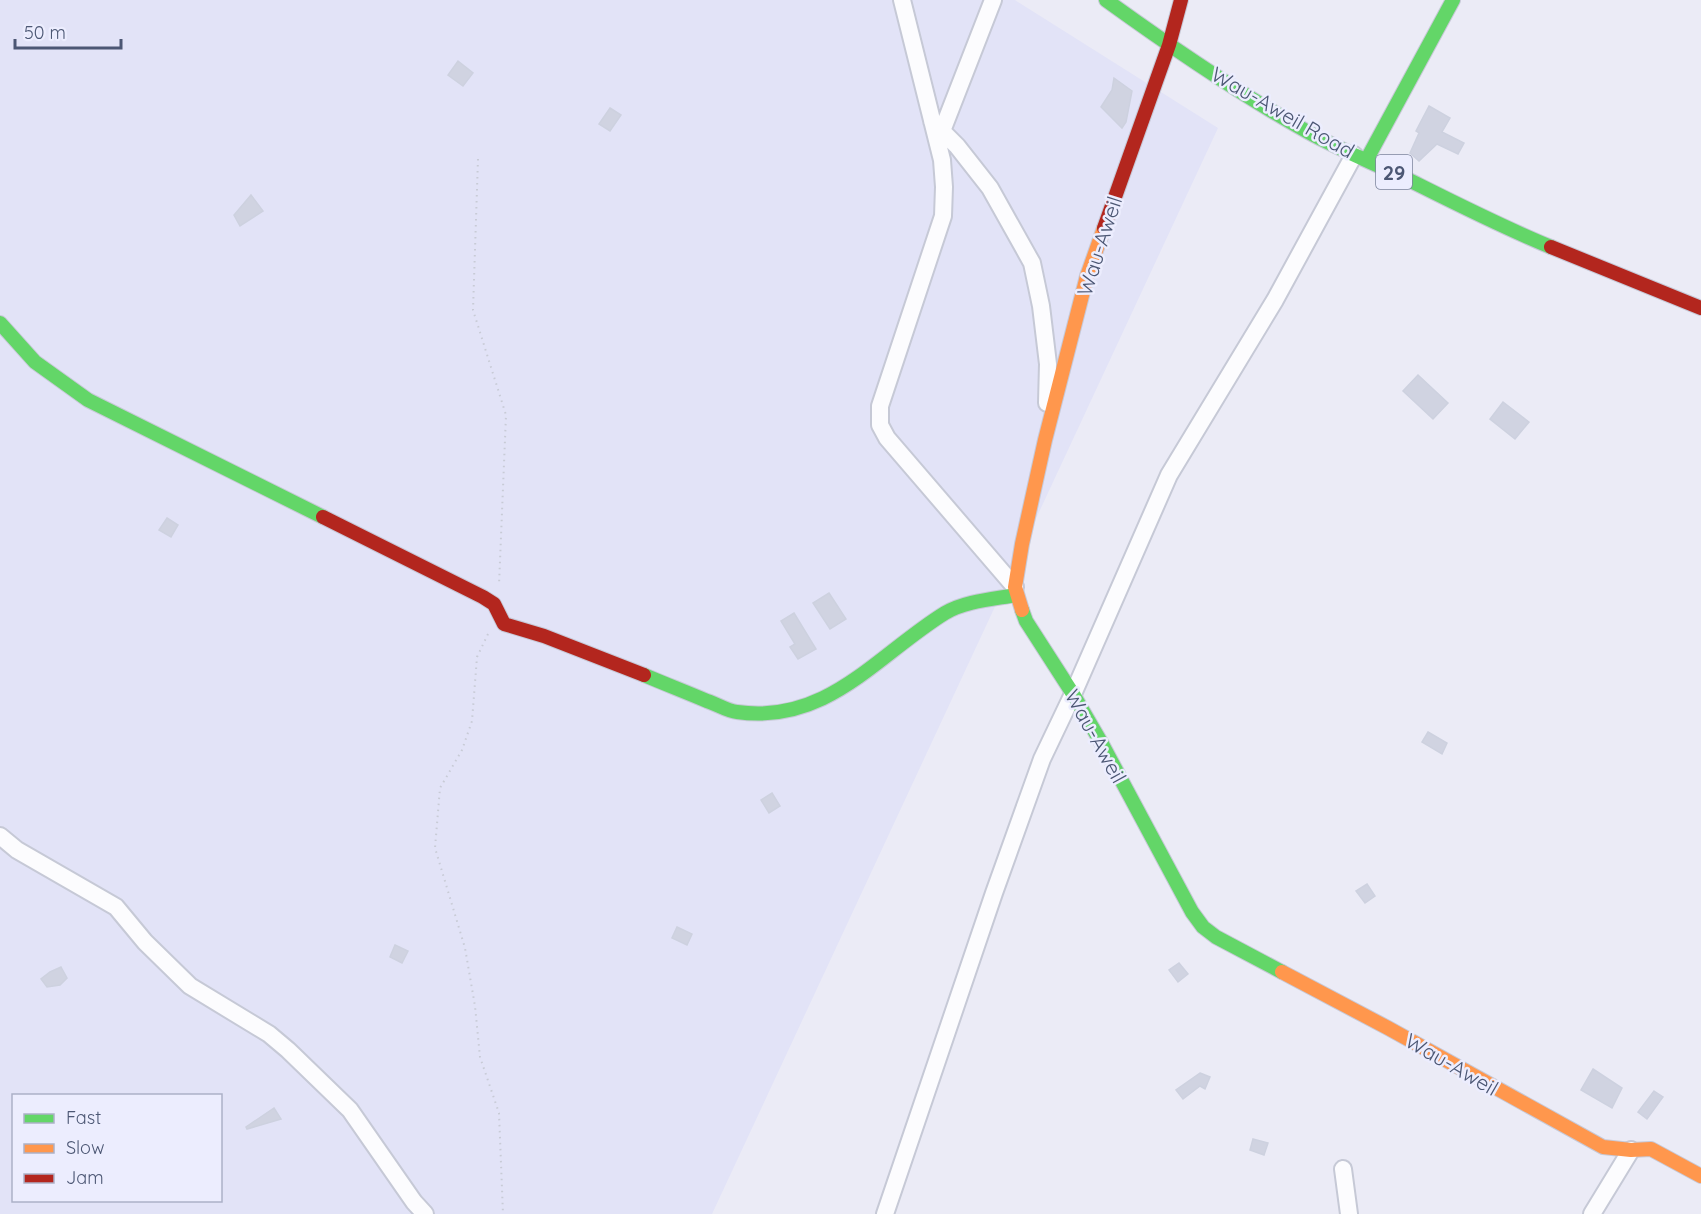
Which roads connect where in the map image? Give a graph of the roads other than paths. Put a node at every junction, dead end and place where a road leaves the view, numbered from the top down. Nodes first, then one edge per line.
1 (902, 0) edge
2 (993, 0) edge
3 (1106, 0) edge
4 (1181, 0) edge
5 (1453, 0) edge
6 (1168, 45) junction
7 (937, 125) junction
8 (1360, 157) junction
9 (1701, 308) edge
10 (0, 323) edge
11 (1045, 440) junction
12 (1016, 591) junction
13 (1073, 694) junction
14 (0, 836) edge
15 (1631, 1150) junction
16 (1343, 1169) dead end
17 (1701, 1176) edge
18 (425, 1214) edge
19 (885, 1214) edge
20 (1349, 1214) edge
21 (1592, 1214) edge

1 - 7 street
2 - 7 street
3 - 6 street, Wau-Aweil Road / 29
4 - 6 street, Wau-Aweil
5 - 8 street
6 - 8 street, Wau-Aweil Road / 29
6 - 11 street, Wau-Aweil
7 - 11 street
7 - 12 street
8 - 9 street, Wau-Aweil Road / 29
8 - 13 street
10 - 12 street
11 - 12 street, Wau-Aweil
12 - 13 street, Wau-Aweil
13 - 15 street, Wau-Aweil
13 - 19 street
14 - 18 street
15 - 17 street, Wau-Aweil
15 - 21 street
16 - 20 street

